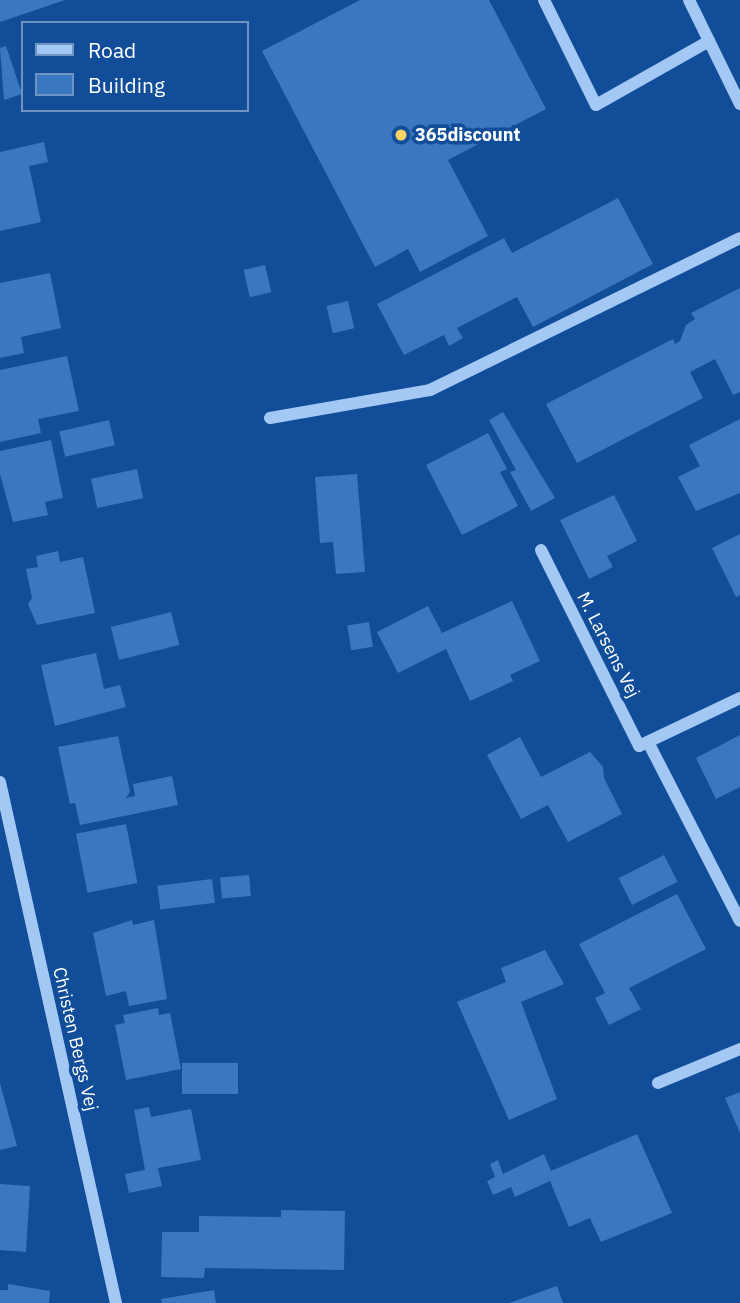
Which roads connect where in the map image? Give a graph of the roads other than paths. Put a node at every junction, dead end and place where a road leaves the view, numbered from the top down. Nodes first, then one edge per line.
1 (544, 0) edge
2 (689, 0) edge
3 (709, 41) junction
4 (740, 104) edge
5 (740, 238) edge
6 (270, 418) dead end
7 (541, 550) dead end
8 (740, 698) edge
9 (648, 741) junction
10 (0, 782) edge
11 (740, 921) edge
12 (740, 1049) edge
13 (658, 1083) dead end
14 (116, 1303) edge

1 - 3 street
2 - 3 street
3 - 4 street
5 - 6 street
7 - 9 street, M. Larsens Vej
8 - 9 street
9 - 11 street, M. Larsens Vej
10 - 14 street, Christen Bergs Vej
12 - 13 street

